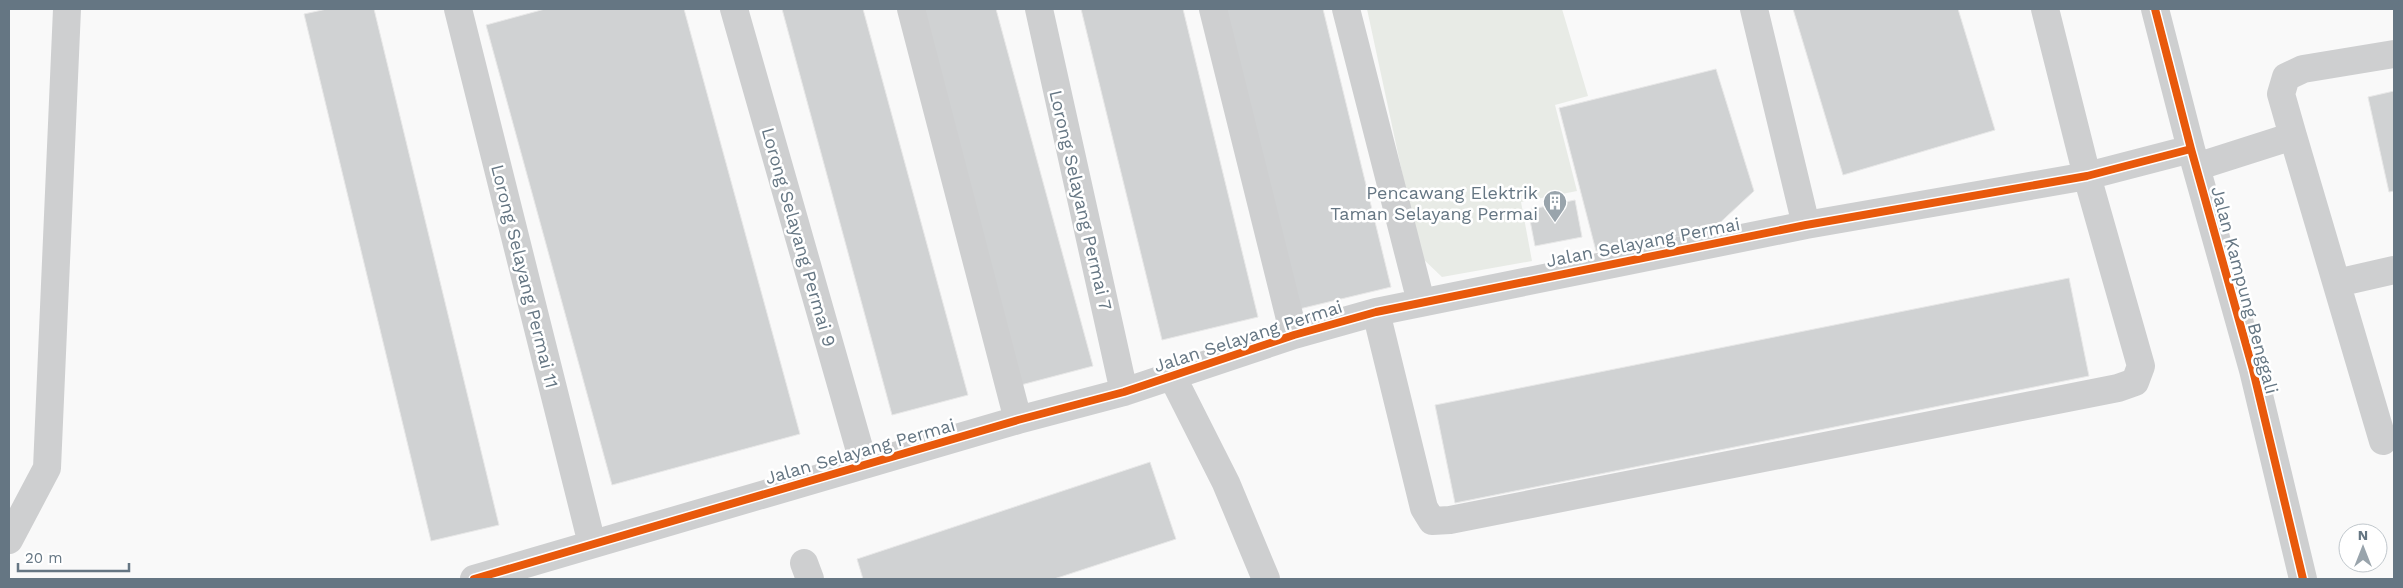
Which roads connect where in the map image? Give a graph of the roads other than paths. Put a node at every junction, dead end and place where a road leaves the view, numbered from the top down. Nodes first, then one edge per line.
1 (67, 9) edge
2 (458, 9) edge
3 (734, 9) edge
4 (911, 9) edge
5 (1038, 9) edge
6 (1213, 9) edge
7 (1346, 9) edge
8 (1754, 9) edge
9 (2045, 9) edge
10 (2155, 9) edge
11 (2394, 54) edge
12 (2293, 136) junction
13 (2194, 158) junction
14 (2087, 176) junction
15 (1806, 225) junction
16 (2394, 270) edge
17 (2336, 283) junction
18 (1421, 302) junction
19 (1376, 312) junction
20 (1294, 335) junction
21 (1172, 376) junction
22 (1124, 392) junction
23 (1018, 420) junction
24 (2383, 441) dead end
25 (864, 465) junction
26 (9, 540) edge
27 (592, 544) junction
28 (474, 579) edge
29 (1266, 579) edge
30 (2303, 579) edge

1 - 26 street
2 - 27 street, Lorong Selayang Permai 11
3 - 25 street, Lorong Selayang Permai 9
4 - 23 street
5 - 22 street, Lorong Selayang Permai 7
6 - 20 street
7 - 18 street
8 - 15 street
9 - 14 street
10 - 13 street, Jalan Kampung Benggali
11 - 12 street
12 - 13 street, Jalan Kampung Benggali
12 - 17 street
13 - 14 street, Jalan Selayang Permai
13 - 30 street, Jalan Kampung Benggali
14 - 15 street, Jalan Selayang Permai
14 - 19 street
15 - 18 street, Jalan Selayang Permai
16 - 17 street
17 - 24 street
18 - 19 street, Jalan Selayang Permai
19 - 20 street, Jalan Selayang Permai
20 - 21 street, Jalan Selayang Permai
21 - 22 street, Jalan Selayang Permai
21 - 29 street
22 - 23 street, Jalan Selayang Permai
23 - 25 street, Jalan Selayang Permai
25 - 27 street, Jalan Selayang Permai
27 - 28 street, Jalan Selayang Permai

